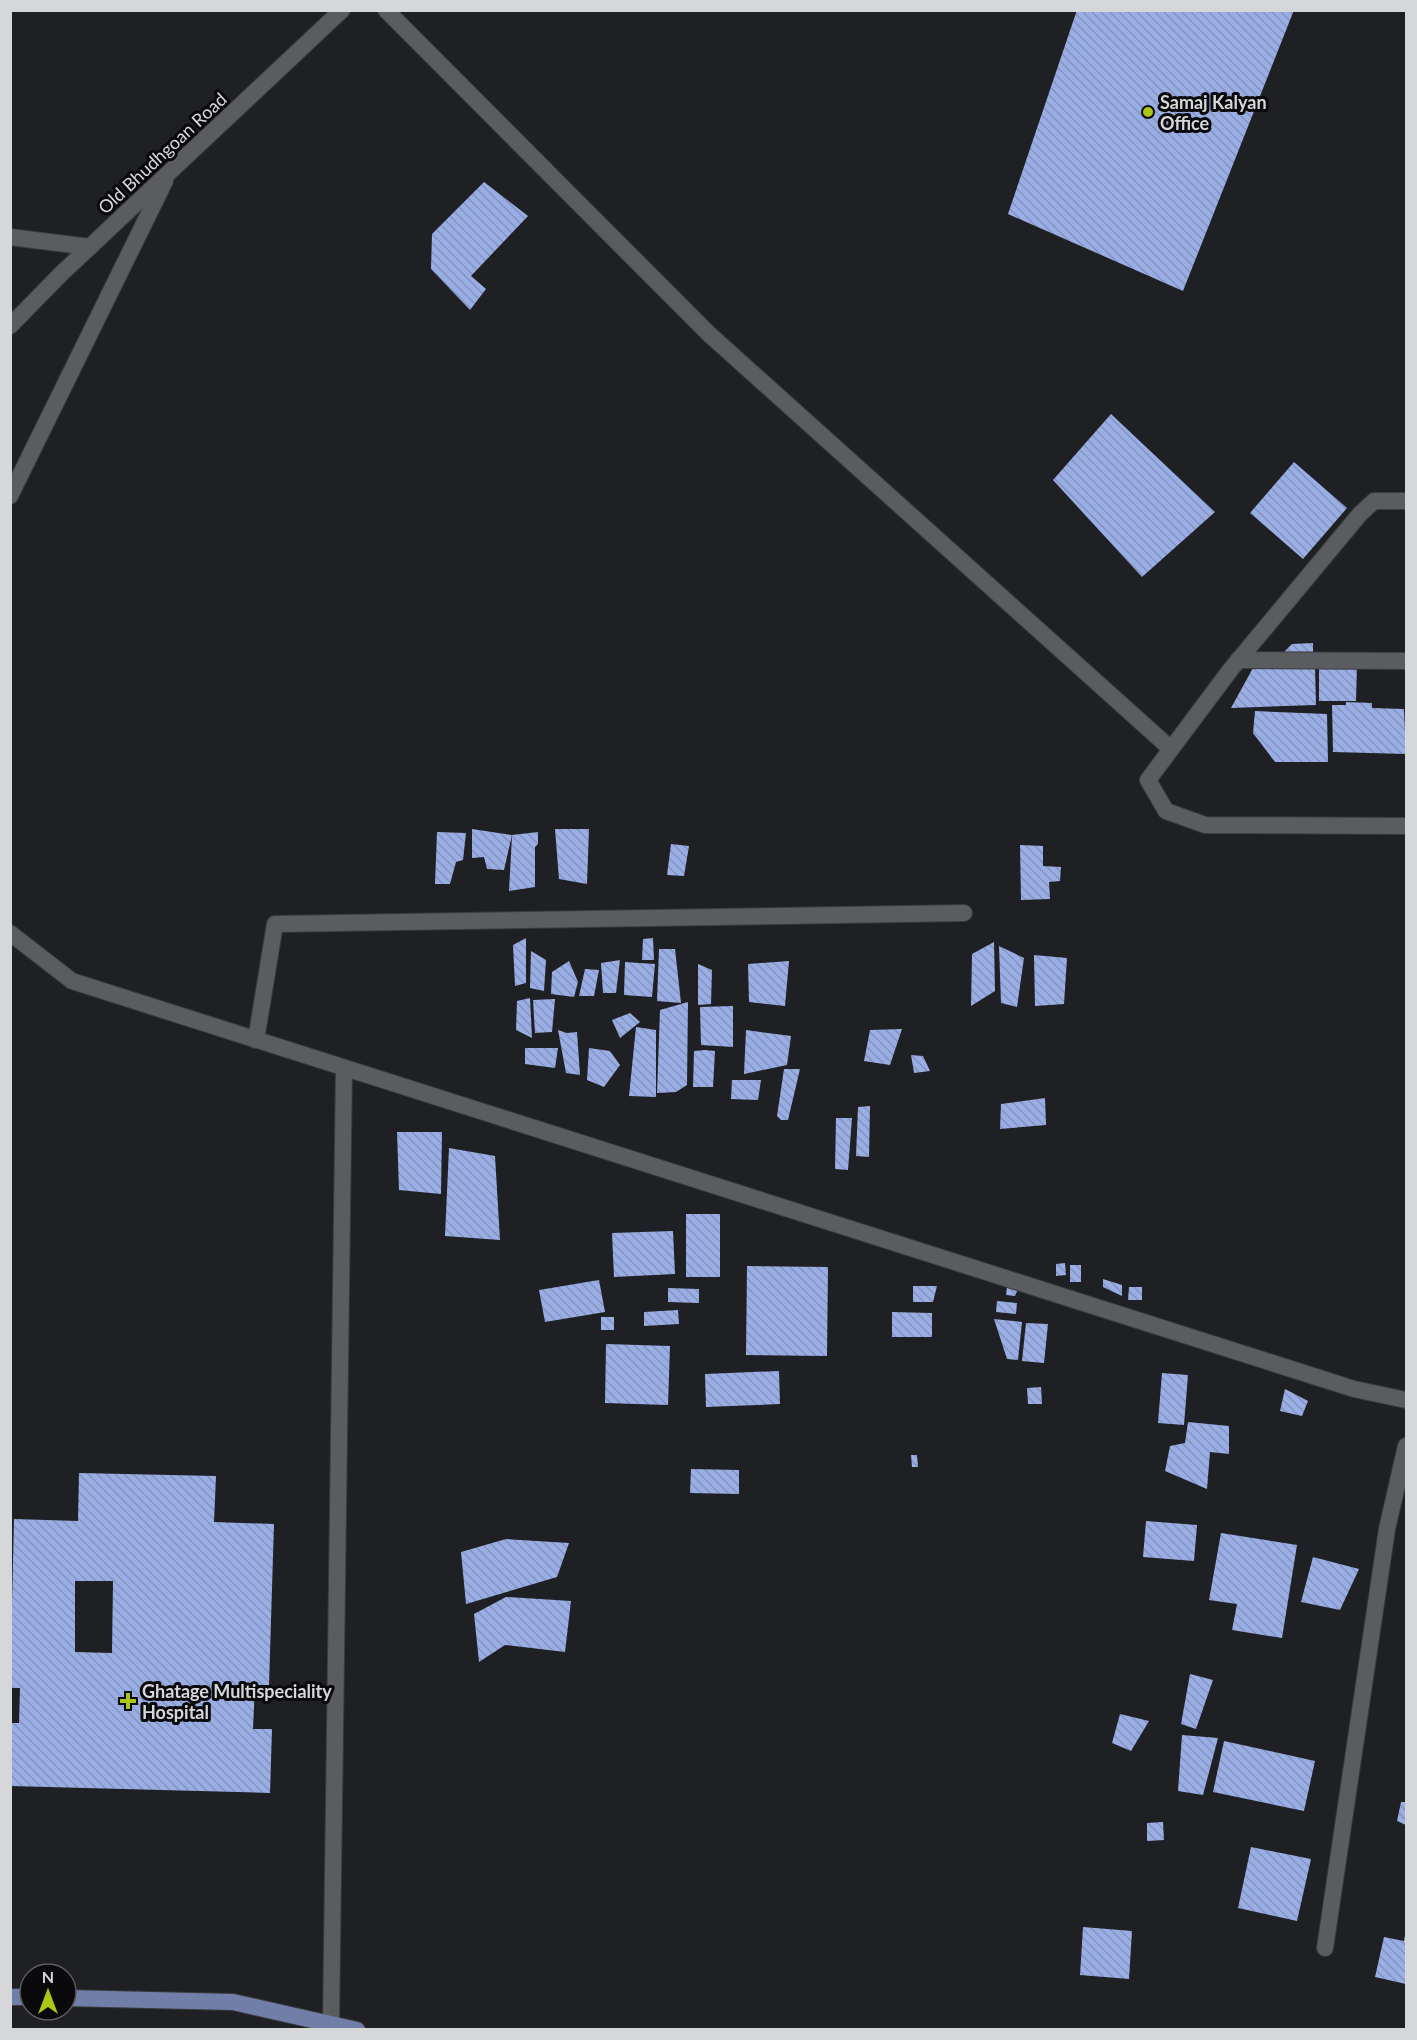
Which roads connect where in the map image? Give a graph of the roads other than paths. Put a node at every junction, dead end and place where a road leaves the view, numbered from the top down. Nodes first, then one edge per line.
1 (342, 10) edge
2 (386, 10) edge
3 (169, 172) junction
4 (10, 237) edge
5 (90, 247) junction
6 (10, 326) edge
7 (10, 496) edge
8 (1407, 501) edge
9 (1238, 660) junction
10 (1407, 661) edge
11 (1171, 749) junction
12 (1407, 826) edge
13 (964, 913) dead end
14 (10, 933) edge
15 (256, 1040) junction
16 (344, 1068) junction
17 (1407, 1400) edge
18 (1407, 1446) edge
19 (1325, 1948) dead end
20 (78, 1998) edge
21 (331, 2023) junction
22 (357, 2030) edge

1 - 3 street, Old Bhudhgoan Road
2 - 11 street
3 - 5 street, Old Bhudhgoan Road
3 - 7 street
4 - 5 street
5 - 6 street, Old Bhudhgoan Road
8 - 9 street
9 - 10 street
9 - 11 street
11 - 12 street
13 - 15 street
14 - 15 street
15 - 16 street
16 - 17 street
16 - 21 street
18 - 19 street
20 - 21 main road
21 - 22 main road

